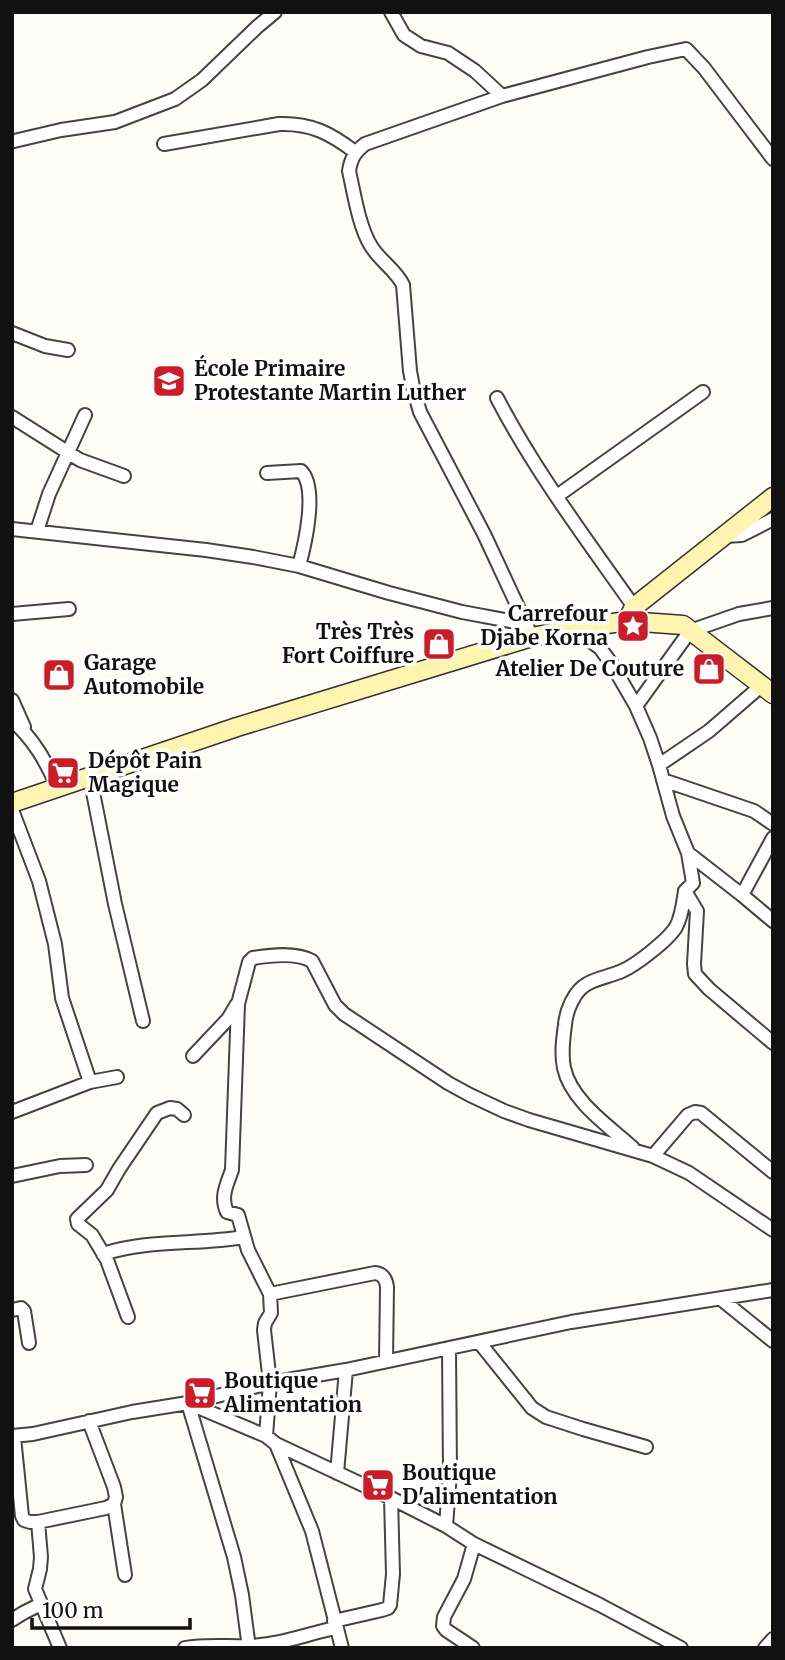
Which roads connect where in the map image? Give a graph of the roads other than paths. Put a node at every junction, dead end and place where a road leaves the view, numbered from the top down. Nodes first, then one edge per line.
1 (275, 12) edge
2 (391, 12) edge
3 (502, 96) junction
4 (14, 141) dead end
5 (164, 144) dead end
6 (355, 152) junction
7 (773, 159) edge
8 (12, 333) edge
9 (68, 349) dead end
10 (703, 391) dead end
11 (496, 398) dead end
12 (85, 415) dead end
13 (12, 417) edge
14 (68, 452) junction
15 (267, 473) dead end
16 (124, 476) dead end
17 (556, 496) junction
18 (773, 497) edge
19 (773, 519) edge
20 (12, 528) edge
21 (37, 531) junction
22 (724, 536) junction
23 (299, 566) junction
24 (773, 608) edge
25 (69, 609) dead end
26 (12, 614) edge
27 (630, 614) junction
28 (567, 630) junction
29 (529, 631) junction
30 (690, 631) junction
31 (767, 690) edge
32 (12, 700) edge
33 (636, 706) junction
34 (12, 720) edge
35 (27, 734) junction
36 (659, 765) junction
37 (90, 777) junction
38 (663, 780) junction
39 (58, 788) junction
40 (12, 803) edge
41 (773, 807) edge
42 (12, 810) edge
43 (769, 821) edge
44 (773, 838) edge
45 (688, 853) junction
46 (685, 891) junction
47 (742, 895) junction
48 (773, 921) edge
49 (237, 1004) junction
50 (143, 1021) dead end
51 (773, 1042) edge
52 (193, 1056) dead end
53 (117, 1077) dead end
54 (90, 1082) junction
55 (12, 1112) edge
56 (184, 1115) dead end
57 (639, 1153) junction
58 (653, 1156) junction
59 (86, 1164) dead end
60 (773, 1172) edge
61 (12, 1176) edge
62 (773, 1230) edge
63 (244, 1237) junction
64 (103, 1254) junction
65 (773, 1290) edge
66 (270, 1294) junction
67 (721, 1299) junction
68 (12, 1310) edge
69 (128, 1317) dead end
70 (773, 1341) edge
71 (479, 1342) junction
72 (29, 1343) dead end
73 (449, 1348) junction
74 (386, 1361) junction
75 (346, 1370) junction
76 (270, 1383) junction
77 (188, 1403) junction
78 (89, 1422) junction
79 (13, 1437) edge
80 (271, 1440) junction
81 (646, 1447) dead end
82 (337, 1473) junction
83 (391, 1499) junction
84 (114, 1504) junction
85 (38, 1522) junction
86 (446, 1526) junction
87 (474, 1544) junction
88 (125, 1575) dead end
89 (41, 1604) junction
90 (12, 1620) edge
91 (335, 1624) junction
92 (773, 1639) edge
93 (249, 1647) edge
94 (60, 1648) edge
95 (185, 1648) edge
96 (342, 1648) edge
97 (473, 1648) edge
98 (681, 1648) edge
99 (765, 1648) edge

1 - 4 street
2 - 3 street
3 - 6 street
3 - 7 street
5 - 6 street
6 - 29 street
8 - 9 street
10 - 17 street
11 - 17 street
12 - 14 street
13 - 14 street
14 - 16 street
14 - 21 street
15 - 23 street
17 - 27 street
18 - 22 main road
19 - 22 street
20 - 21 street
21 - 23 street
22 - 27 main road
23 - 29 street
24 - 30 street
25 - 26 street
27 - 28 main road
27 - 30 main road
28 - 29 main road
28 - 33 street
29 - 37 main road
30 - 31 main road
30 - 33 street
31 - 36 street
32 - 35 street
33 - 36 street
34 - 35 street
35 - 39 street
36 - 38 street
37 - 39 main road
37 - 50 street
38 - 43 street
38 - 45 street
39 - 40 main road
41 - 43 street
42 - 54 street
44 - 47 street
45 - 46 street
45 - 47 street
46 - 51 street
46 - 57 street
47 - 48 street
49 - 52 street
49 - 57 street
49 - 63 street
53 - 54 street
54 - 55 street
56 - 64 street
57 - 58 street
58 - 60 street
58 - 62 street
59 - 61 street
63 - 64 street
63 - 66 street
64 - 69 street
65 - 67 street
66 - 74 street
66 - 76 street
67 - 70 street
67 - 71 street
68 - 72 street
71 - 73 street
71 - 81 street
73 - 74 street
73 - 86 street
74 - 75 street
75 - 76 street
75 - 82 street
76 - 77 street
76 - 80 street
77 - 78 street
77 - 80 street
77 - 93 street
78 - 79 street
78 - 84 street
79 - 85 street
80 - 82 street
80 - 91 street
82 - 83 street
83 - 86 street
83 - 91 street
84 - 85 street
84 - 88 street
85 - 89 street
86 - 87 street
87 - 97 street
87 - 98 street
89 - 90 street
89 - 94 street
91 - 93 street
91 - 96 street
92 - 99 street
93 - 95 street

